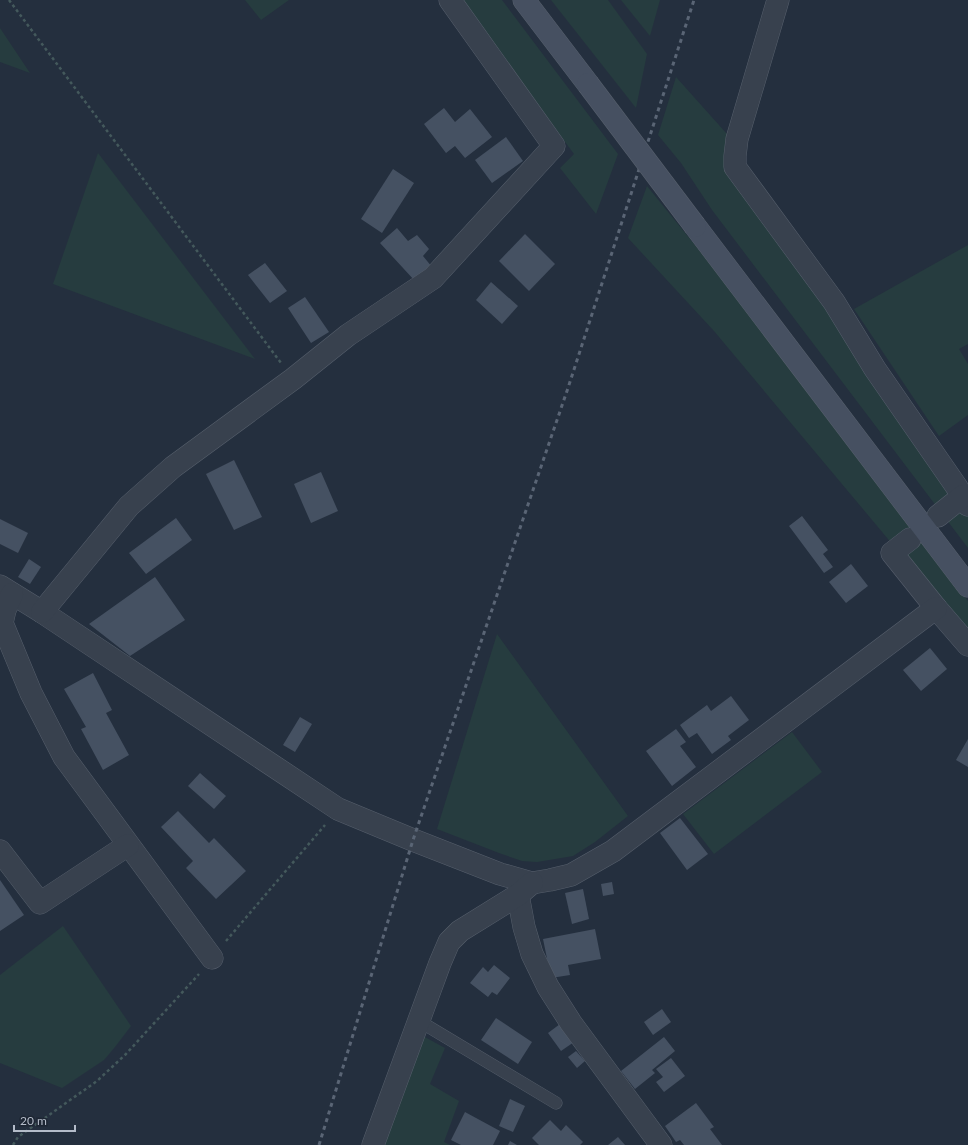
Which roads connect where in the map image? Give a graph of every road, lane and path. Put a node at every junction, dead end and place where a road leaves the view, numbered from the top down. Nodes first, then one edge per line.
1 (9, 0) edge
2 (450, 0) edge
3 (524, 0) edge
4 (778, 0) edge
5 (292, 379) junction
6 (965, 500) edge
7 (938, 516) dead end
8 (910, 539) dead end
9 (968, 586) edge
10 (6, 590) edge
11 (936, 608) junction
12 (42, 612) junction
13 (968, 645) edge
14 (338, 809) junction
15 (128, 845) junction
16 (0, 851) edge
17 (525, 889) junction
18 (212, 958) junction
19 (419, 1021) junction
20 (556, 1103) dead end
21 (13, 1145) edge
22 (373, 1145) edge
23 (661, 1145) edge

1 - 5 path
2 - 5 street
3 - 9 street, bridge
4 - 6 street
5 - 12 street
6 - 7 street
8 - 11 street
10 - 12 street
10 - 15 street
11 - 13 street
11 - 17 street
12 - 14 street
14 - 17 street
14 - 18 path
15 - 16 street
15 - 18 street
17 - 19 street
17 - 23 street
18 - 21 path
19 - 20 lane
19 - 22 street

